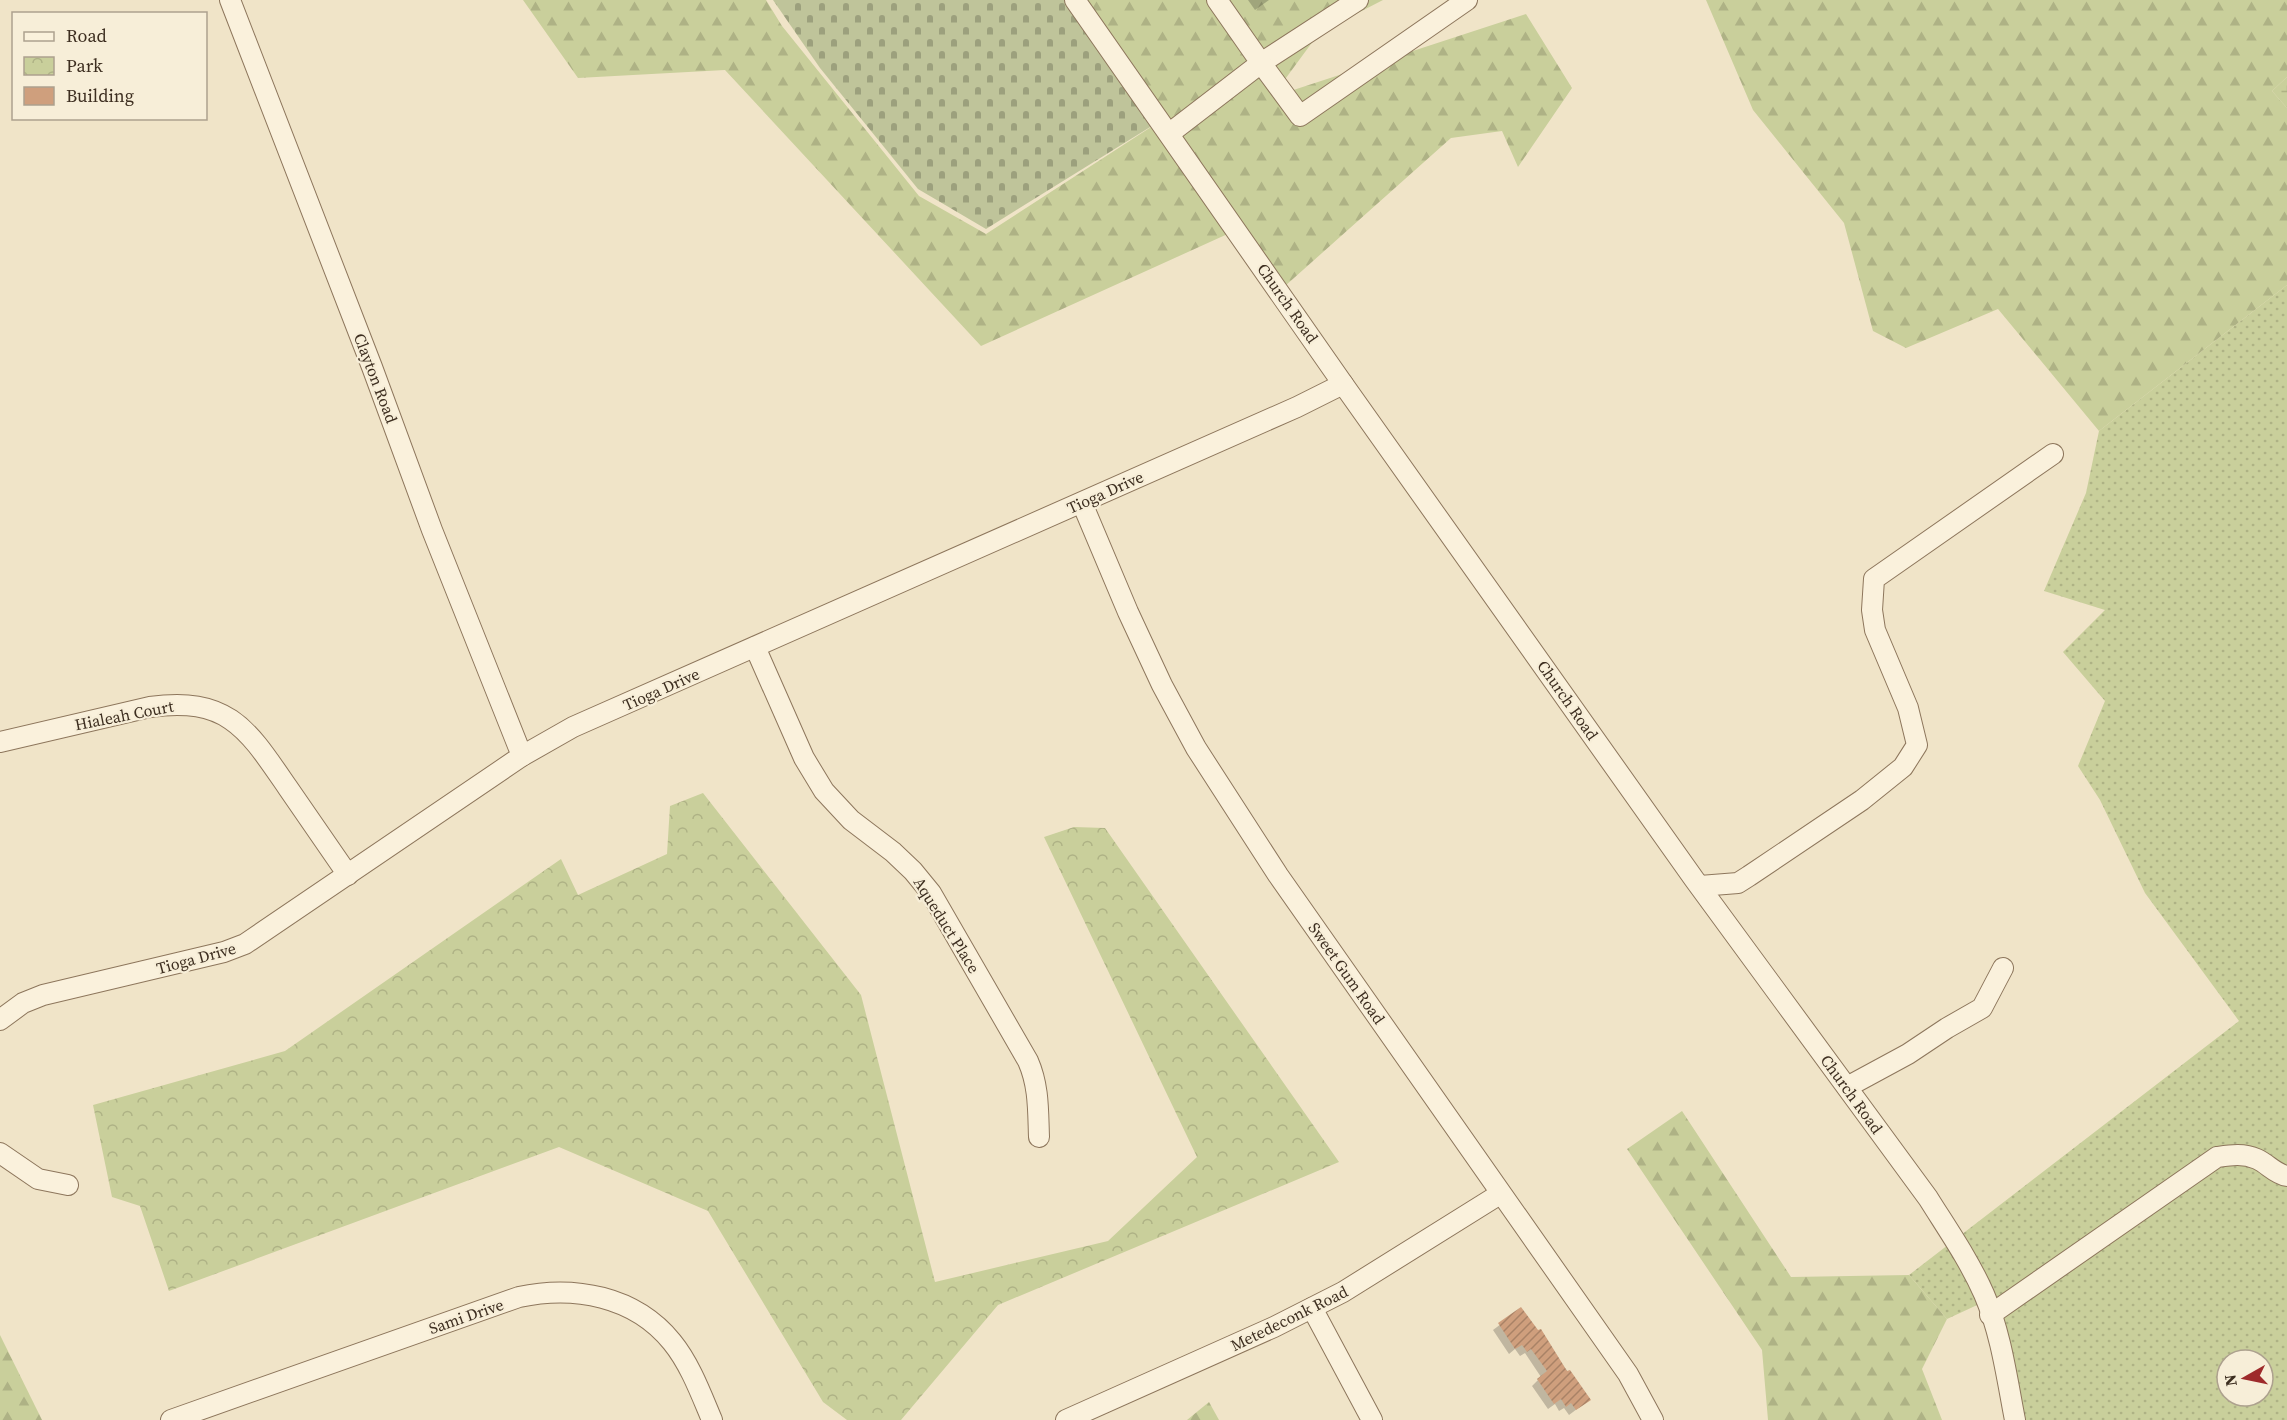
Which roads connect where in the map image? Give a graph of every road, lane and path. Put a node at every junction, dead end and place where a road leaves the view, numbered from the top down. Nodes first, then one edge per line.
1 (230, 0) edge
2 (1076, 0) edge
3 (1217, 0) edge
4 (1358, 0) edge
5 (1467, 0) edge
6 (1261, 63) junction
7 (1170, 134) junction
8 (1343, 384) junction
9 (2053, 454) dead end
10 (1082, 503) junction
11 (755, 647) junction
12 (0, 742) edge
13 (522, 756) junction
14 (348, 875) junction
15 (1738, 883) junction
16 (1700, 886) junction
17 (1720, 913) junction
18 (2002, 968) dead end
19 (0, 1020) edge
20 (1847, 1087) junction
21 (1039, 1137) dead end
22 (0, 1153) edge
23 (2287, 1176) edge
24 (68, 1185) dead end
25 (1500, 1194) junction
26 (1312, 1308) junction
27 (1990, 1315) junction
28 (201, 1415) edge
29 (171, 1420) edge
30 (712, 1420) edge
31 (1066, 1420) edge
32 (1372, 1420) edge
33 (1653, 1420) edge
34 (2015, 1420) edge

1 - 13 street, Clayton Road
2 - 7 street, Church Road
3 - 6 street
4 - 6 street
5 - 6 street
6 - 7 street
7 - 8 street, Church Road
8 - 10 street, Tioga Drive
8 - 16 street, Church Road
9 - 15 street
10 - 11 street, Tioga Drive
10 - 25 street, Sweet Gum Road
11 - 13 street, Tioga Drive
11 - 21 street, Aqueduct Place
12 - 14 street, Hialeah Court
13 - 14 street, Tioga Drive
14 - 19 street, Tioga Drive
15 - 16 street
15 - 17 street
16 - 17 street, Church Road
17 - 20 street, Church Road
18 - 20 street
20 - 27 street, Church Road
22 - 24 street
23 - 27 street
25 - 26 street, Metedeconk Road
25 - 33 street, Sweet Gum Road
26 - 31 street, Metedeconk Road
26 - 32 street
27 - 34 street, Church Road
28 - 29 street, Sami Drive
28 - 30 street, Sami Drive

